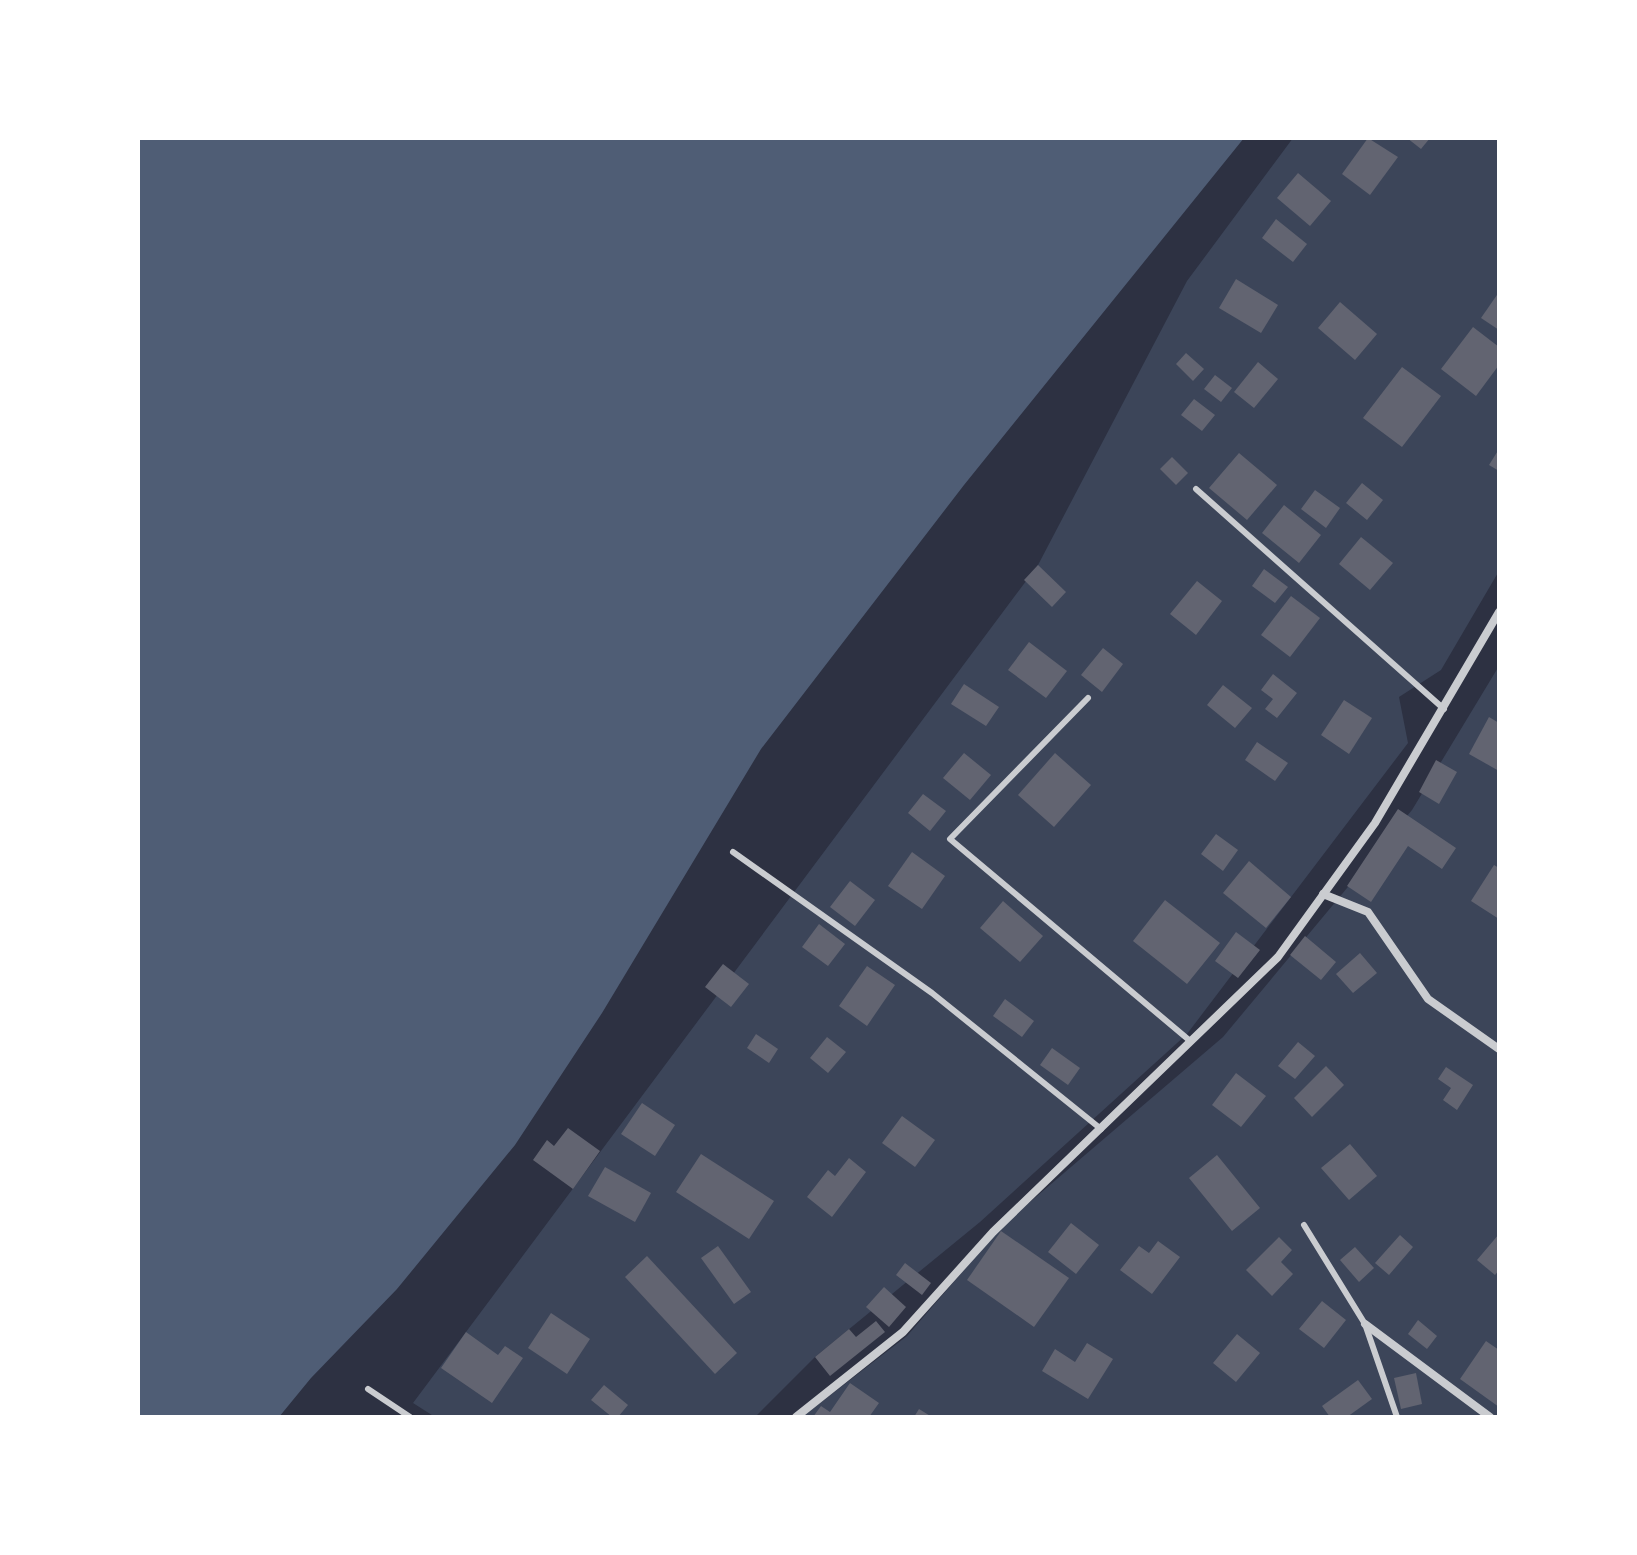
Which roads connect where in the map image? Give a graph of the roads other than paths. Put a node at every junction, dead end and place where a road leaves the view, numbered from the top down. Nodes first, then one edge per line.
1 (1196, 489) dead end
2 (1499, 612) edge
3 (1088, 698) dead end
4 (1444, 709) junction
5 (733, 852) dead end
6 (1323, 894) junction
7 (1189, 1040) junction
8 (1499, 1049) edge
9 (1101, 1129) junction
10 (1304, 1225) dead end
11 (1365, 1324) junction
12 (368, 1389) dead end
13 (410, 1417) edge
14 (796, 1417) edge
15 (1397, 1417) edge
16 (1490, 1417) edge

1 - 4 lane
2 - 4 street
3 - 7 lane
4 - 6 street
5 - 9 lane
6 - 7 street
6 - 8 street
7 - 9 street
9 - 14 street
10 - 11 lane
11 - 15 lane
11 - 16 street
12 - 13 lane

